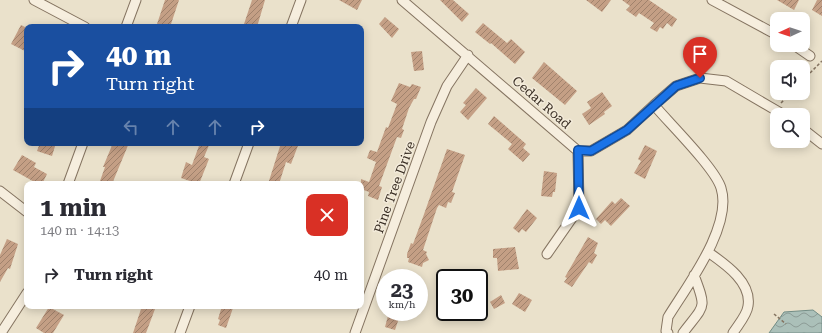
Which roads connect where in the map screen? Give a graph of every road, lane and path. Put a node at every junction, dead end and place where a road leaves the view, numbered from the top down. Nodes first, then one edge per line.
1 (34, 0) edge
2 (136, 0) edge
3 (301, 0) edge
4 (402, 0) edge
5 (712, 0) edge
6 (79, 24) edge
7 (127, 24) edge
8 (292, 24) edge
9 (770, 32) edge
10 (804, 52) edge
11 (468, 55) junction
12 (810, 56) dead end
13 (822, 61) edge
14 (810, 73) edge
15 (783, 100) edge
16 (654, 105) junction
17 (775, 108) joint
18 (810, 135) edge
19 (822, 144) edge
20 (82, 146) edge
21 (248, 146) edge
22 (578, 150) junction
23 (69, 181) edge
24 (235, 181) edge
25 (0, 191) edge
26 (24, 210) edge
27 (708, 252) junction
28 (547, 254) dead end
29 (694, 275) junction
30 (24, 298) edge
31 (364, 308) edge
32 (189, 309) edge
33 (364, 309) edge
34 (774, 314) dead end
35 (786, 324) dead end
36 (1, 333) edge
37 (180, 333) edge
38 (355, 333) edge
39 (668, 333) edge
40 (683, 333) edge
41 (733, 333) edge

1 - 6 street
2 - 7 street
3 - 8 street
4 - 11 street, Cedar Road
5 - 9 street
10 - 12 street
11 - 22 street, Cedar Road
11 - 31 street, Pine Tree Drive
13 - 14 path
15 - 17 path
16 - 17 street
16 - 22 street
16 - 27 street
18 - 19 street
20 - 23 street
21 - 24 street
22 - 28 street
25 - 26 street
27 - 29 street
27 - 41 street
29 - 39 street
29 - 40 street
30 - 36 street
32 - 37 street
33 - 38 street, Pine Tree Drive
34 - 35 path

